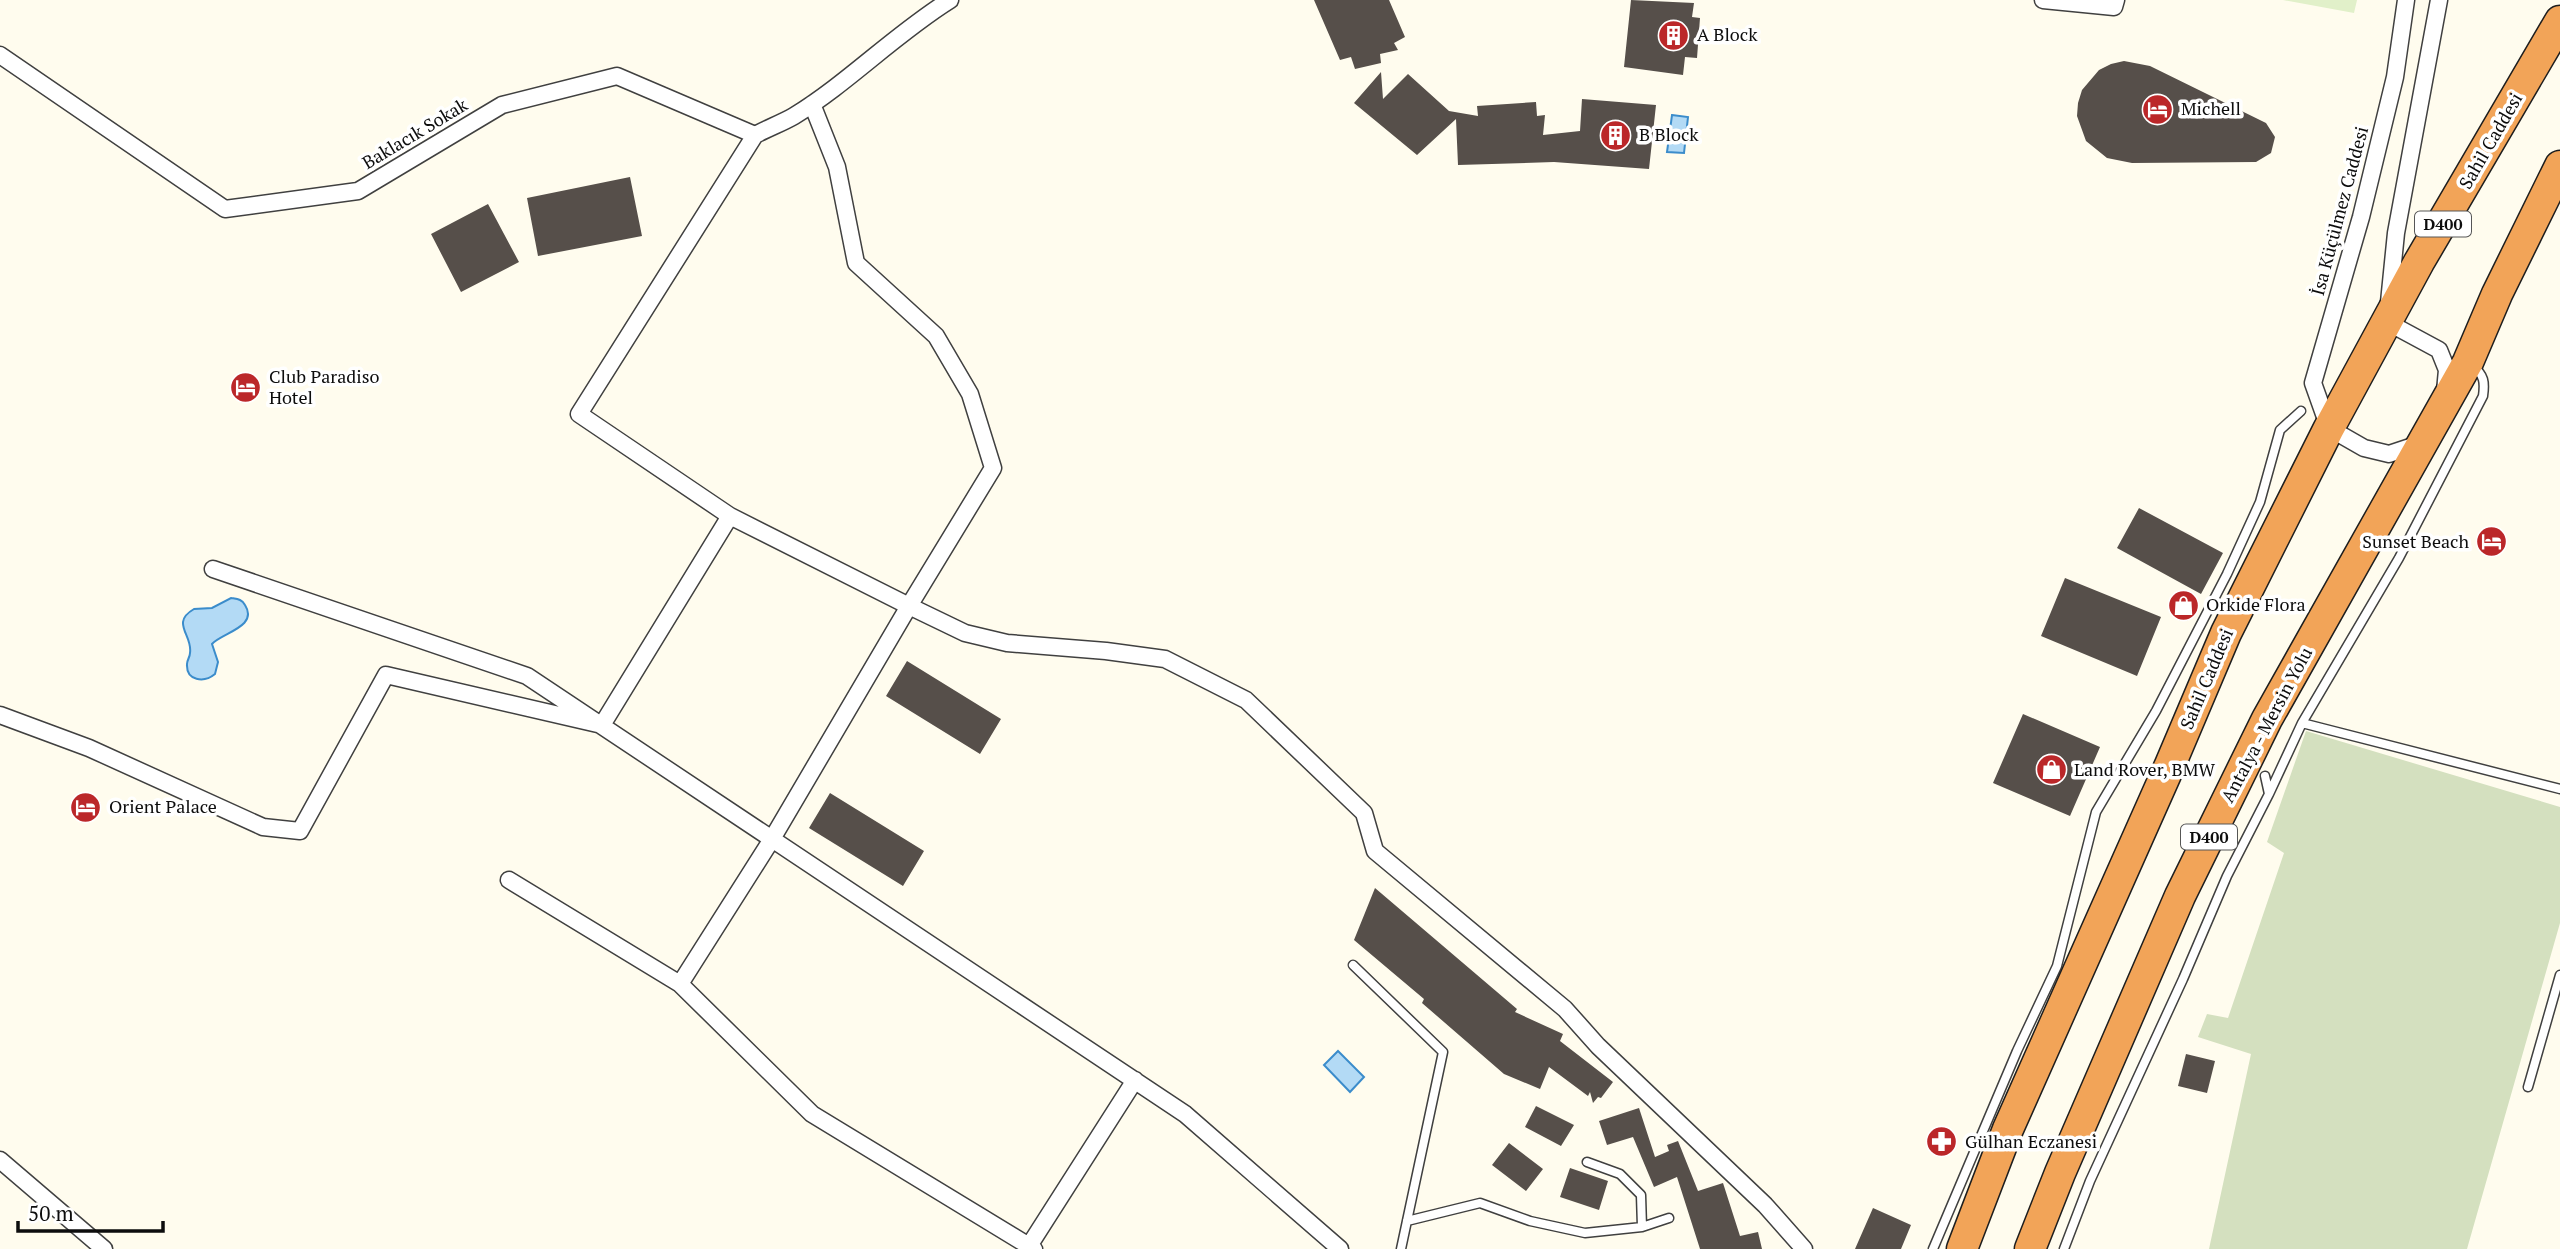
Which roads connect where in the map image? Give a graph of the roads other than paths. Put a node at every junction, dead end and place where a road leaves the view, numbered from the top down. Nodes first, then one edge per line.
1 (950, 0) edge
2 (2043, 0) edge
3 (2116, 0) edge
4 (2406, 0) edge
5 (2439, 0) edge
6 (2560, 21) edge
7 (4, 61) edge
8 (812, 104) junction
9 (755, 135) junction
10 (2560, 166) edge
11 (2387, 322) junction
12 (2454, 356) junction
13 (2301, 411) dead end
14 (2329, 428) junction
15 (2424, 442) junction
16 (730, 516) junction
17 (213, 569) dead end
18 (909, 606) junction
19 (0, 715) edge
20 (2302, 723) junction
21 (602, 726) junction
22 (2265, 776) dead end
23 (2560, 789) edge
24 (2269, 794) junction
25 (772, 839) junction
26 (509, 880) dead end
27 (1353, 965) dead end
28 (2560, 975) edge
29 (680, 984) junction
30 (1135, 1080) junction
31 (2528, 1087) dead end
32 (0, 1160) edge
33 (1587, 1162) dead end
34 (1669, 1218) dead end
35 (1407, 1221) junction
36 (1642, 1227) junction
37 (1031, 1247) edge
38 (104, 1249) edge
39 (1340, 1249) edge
40 (1401, 1249) edge
41 (1804, 1249) edge
42 (1933, 1249) edge
43 (1962, 1249) edge
44 (2030, 1249) edge
45 (2064, 1249) edge

1 - 8 street
2 - 3 street
4 - 14 street, İsa Küçülmez Caddesi
5 - 11 street
6 - 11 highway, Sahil Caddesi / D400
7 - 9 street, Baklacık Sokak
8 - 9 street
8 - 18 street
9 - 16 street
10 - 12 highway, D400
11 - 12 street
11 - 14 highway, Sahil Caddesi / D400
12 - 15 highway, D400
12 - 20 lane
13 - 42 lane
14 - 15 street
14 - 43 highway, Sahil Caddesi / D400
15 - 44 highway, Antalya - Mersin Yolu / D400
16 - 18 street
16 - 21 street
17 - 21 street
18 - 25 street
18 - 41 street
19 - 21 street
20 - 23 lane
20 - 24 lane
21 - 25 street
22 - 24 lane
24 - 45 lane
25 - 29 street
25 - 30 street
26 - 29 street
27 - 35 lane
28 - 31 lane
29 - 37 street
30 - 37 street
30 - 39 street
32 - 38 street
33 - 36 lane
34 - 36 lane
35 - 36 lane
35 - 40 lane

